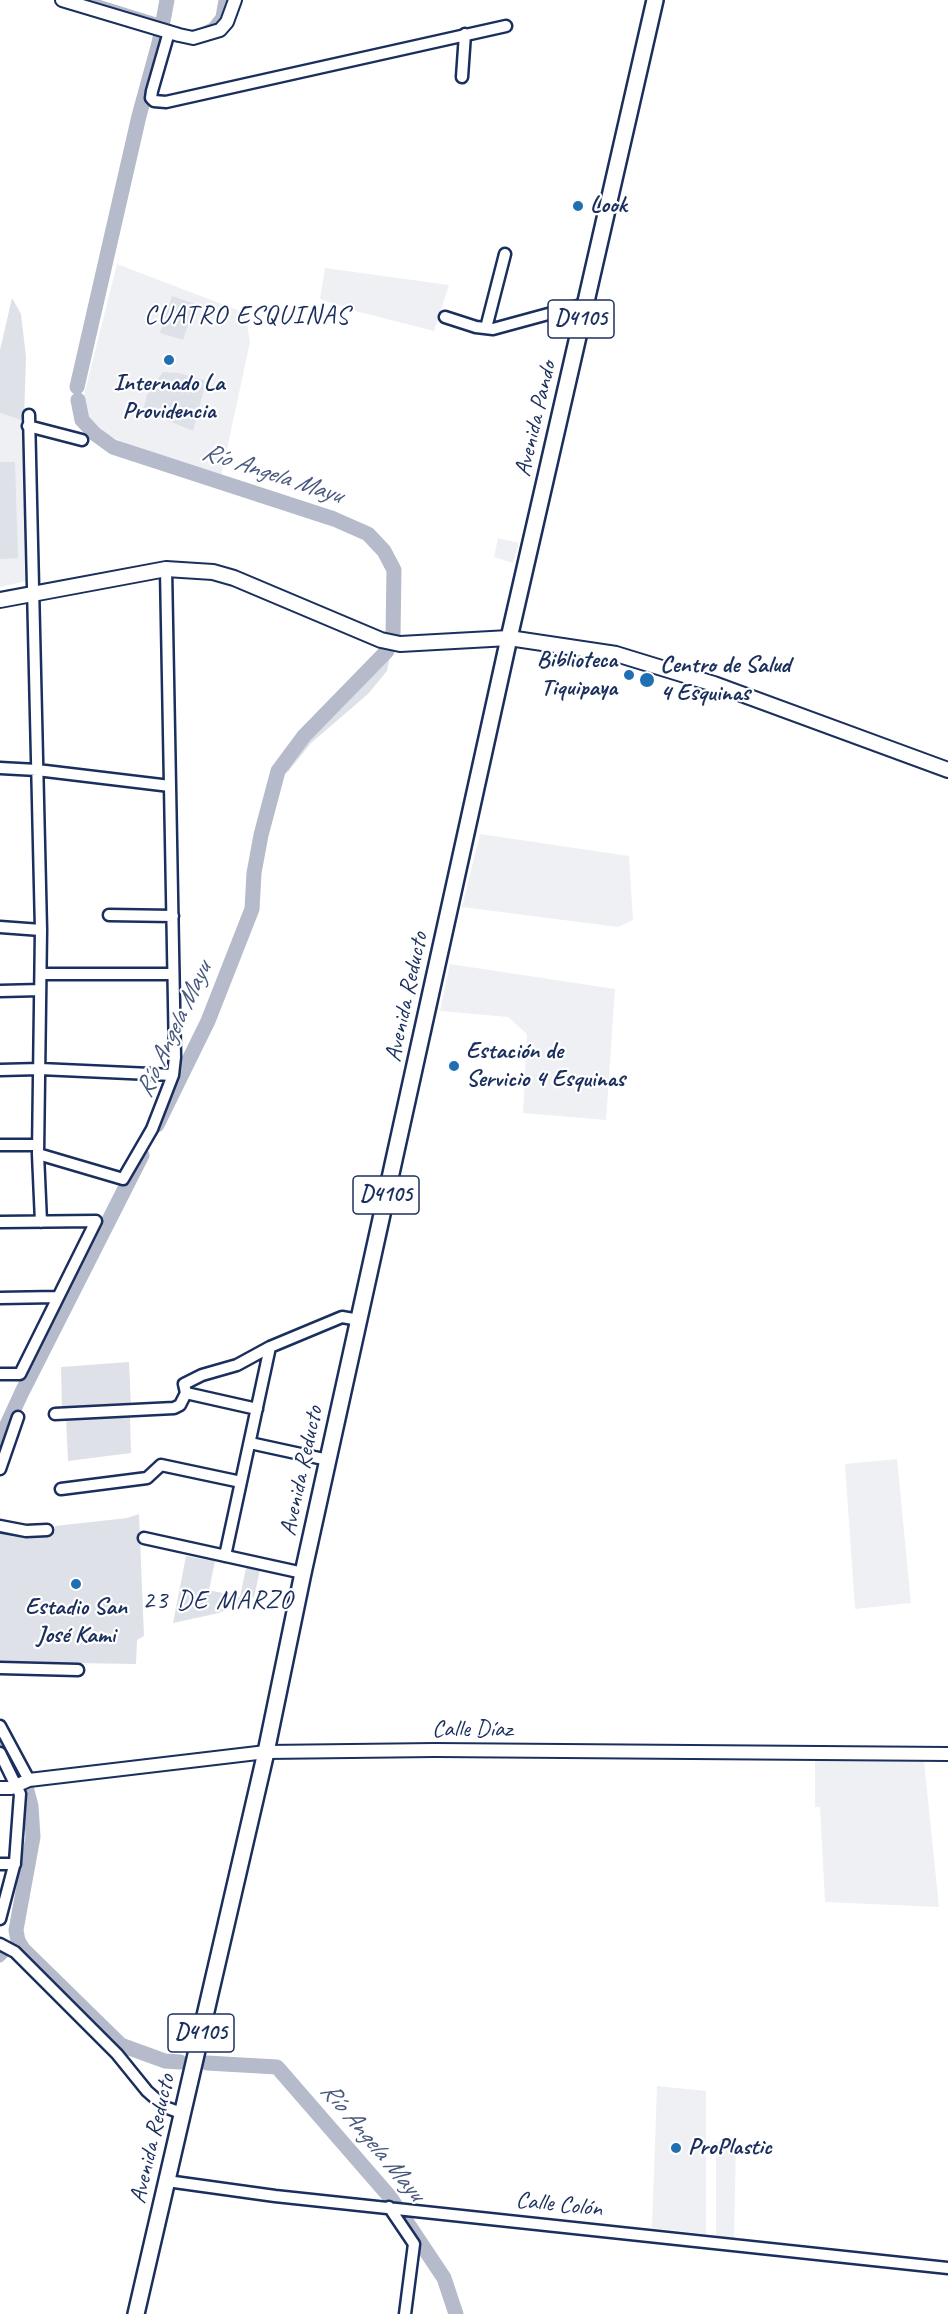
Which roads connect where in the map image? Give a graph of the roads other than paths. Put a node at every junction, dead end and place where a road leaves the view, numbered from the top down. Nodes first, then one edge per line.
1 (62, 0) edge
2 (236, 0) edge
3 (656, 0) edge
4 (506, 26) dead end
5 (169, 32) junction
6 (465, 34) junction
7 (462, 77) dead end
8 (505, 254) dead end
9 (590, 306) junction
10 (445, 317) dead end
11 (486, 328) junction
12 (82, 440) dead end
13 (166, 569) junction
14 (32, 593) junction
15 (0, 600) edge
16 (509, 638) junction
17 (0, 768) edge
18 (37, 770) junction
19 (948, 770) edge
20 (170, 786) junction
21 (110, 915) dead end
22 (173, 916) junction
23 (0, 927) edge
24 (41, 930) junction
25 (41, 974) junction
26 (173, 974) junction
27 (40, 990) junction
28 (0, 991) edge
29 (40, 1069) junction
30 (0, 1070) edge
31 (173, 1075) junction
32 (0, 1145) edge
33 (38, 1150) junction
34 (0, 1222) edge
35 (40, 1222) junction
36 (57, 1297) junction
37 (0, 1298) edge
38 (359, 1320) junction
39 (270, 1347) junction
40 (0, 1374) edge
41 (186, 1393) junction
42 (257, 1409) junction
43 (55, 1414) dead end
44 (18, 1418) dead end
45 (249, 1443) junction
46 (328, 1460) junction
47 (0, 1469) edge
48 (241, 1482) junction
49 (61, 1489) dead end
50 (0, 1526) edge
51 (47, 1530) dead end
52 (144, 1538) dead end
53 (225, 1556) junction
54 (303, 1573) junction
55 (0, 1668) edge
56 (78, 1670) dead end
57 (0, 1726) edge
58 (266, 1752) junction
59 (0, 1754) edge
60 (948, 1754) edge
61 (29, 1780) junction
62 (17, 1784) junction
63 (0, 1788) edge
64 (0, 1864) edge
65 (15, 1864) junction
66 (0, 1919) edge
67 (0, 1944) edge
68 (181, 2113) junction
69 (167, 2181) junction
70 (389, 2207) junction
71 (948, 2268) edge
72 (136, 2314) edge
73 (405, 2314) edge

1 - 5 street
2 - 5 street
3 - 9 main road, Avenida Pando / D4105
4 - 6 street
5 - 6 street
6 - 7 street
8 - 11 street
9 - 11 street
9 - 16 main road, Avenida Pando / D4105
10 - 11 street
12 - 14 street
13 - 14 main road
13 - 16 main road
13 - 20 street
14 - 15 main road
14 - 18 street
16 - 19 main road
16 - 38 main road, Avenida Reducto / D4105
17 - 18 street
18 - 20 street
18 - 24 street
20 - 22 street
21 - 22 street
22 - 26 street
23 - 24 street
24 - 25 street
25 - 26 street
25 - 27 street
26 - 31 street
27 - 28 street
27 - 29 street
29 - 30 street
29 - 31 street
29 - 33 street
31 - 33 street
32 - 33 street
33 - 35 street
34 - 35 street
35 - 36 street
36 - 37 street
36 - 40 street
38 - 39 street
38 - 46 main road, Avenida Reducto / D4105
39 - 41 street
39 - 42 street
41 - 42 street
41 - 43 street
42 - 45 street
44 - 47 street
45 - 46 street
45 - 48 street
46 - 54 main road, Avenida Reducto / D4105
48 - 49 street
48 - 53 street
50 - 51 street
52 - 53 street
53 - 54 street
54 - 58 main road, Avenida Reducto / D4105
55 - 56 street
57 - 61 street
58 - 60 street, Calle Díaz
58 - 61 street, Calle Díaz
58 - 68 main road, Avenida Reducto / D4105
59 - 62 street
61 - 62 street, Calle Díaz
62 - 63 street, Calle Díaz
62 - 65 street
64 - 65 street
65 - 66 street
67 - 68 street
68 - 69 main road, Avenida Reducto / D4105
69 - 70 street, Calle Colón
69 - 72 main road, Avenida Reducto / D4105
70 - 71 street, Calle Colón
70 - 73 street

